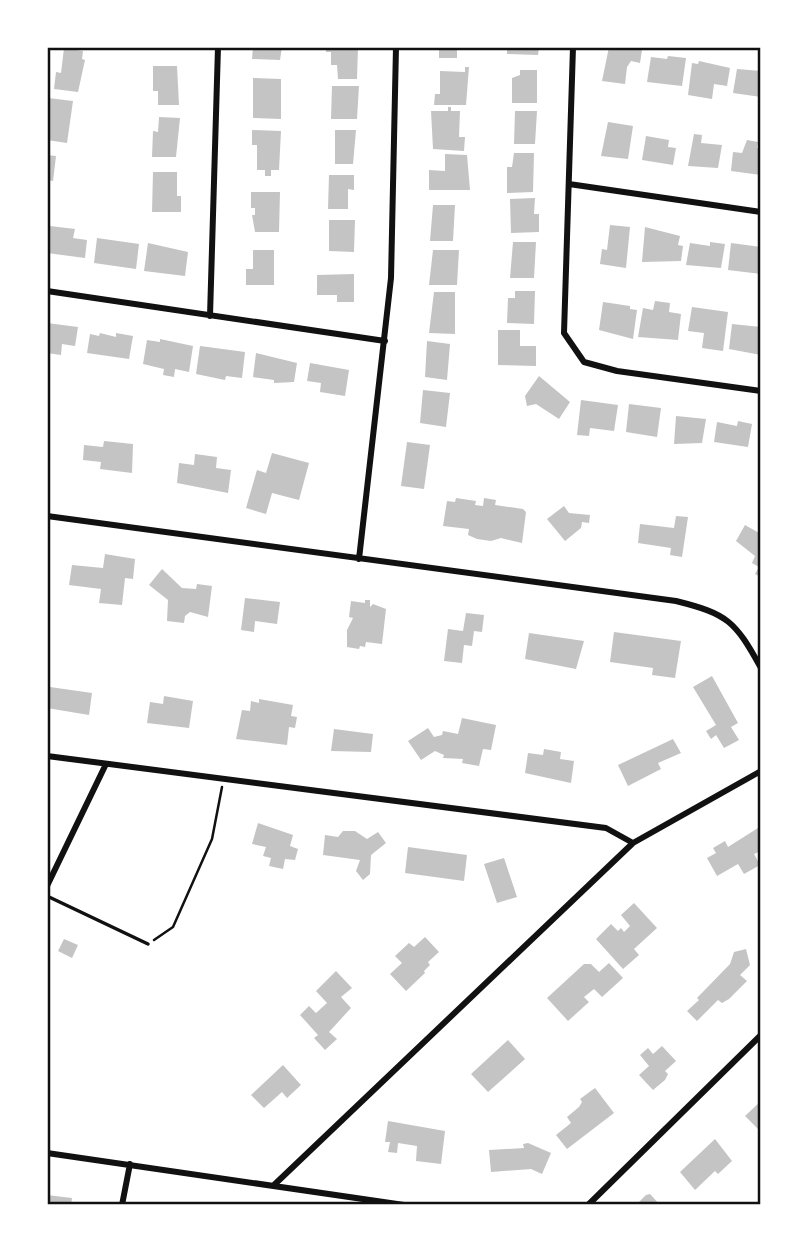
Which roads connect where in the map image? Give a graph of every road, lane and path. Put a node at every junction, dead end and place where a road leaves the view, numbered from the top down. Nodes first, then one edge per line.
1 (218, 47) edge
2 (396, 47) edge
3 (573, 47) edge
4 (569, 184) junction
5 (761, 212) edge
6 (47, 291) edge
7 (210, 316) junction
8 (385, 341) junction
9 (761, 391) edge
10 (47, 516) edge
11 (359, 559) junction
12 (761, 668) edge
13 (47, 756) edge
14 (106, 764) junction
15 (761, 771) edge
16 (222, 777) junction
17 (633, 843) junction
18 (47, 886) edge
19 (47, 896) edge
20 (148, 944) joint
21 (761, 1035) edge
22 (47, 1153) edge
23 (130, 1164) junction
24 (274, 1185) junction
25 (122, 1205) edge
26 (404, 1205) edge
27 (587, 1205) edge

1 - 7 street
2 - 8 street
3 - 4 street
4 - 5 street
4 - 9 street
6 - 7 street
7 - 8 street
8 - 11 street
10 - 11 street
11 - 12 street
13 - 14 street
14 - 16 street
14 - 18 street
15 - 17 street
16 - 17 street
16 - 20 path
17 - 24 street
19 - 20 lane
21 - 27 street
22 - 23 street
23 - 24 street
23 - 25 street
24 - 26 street

